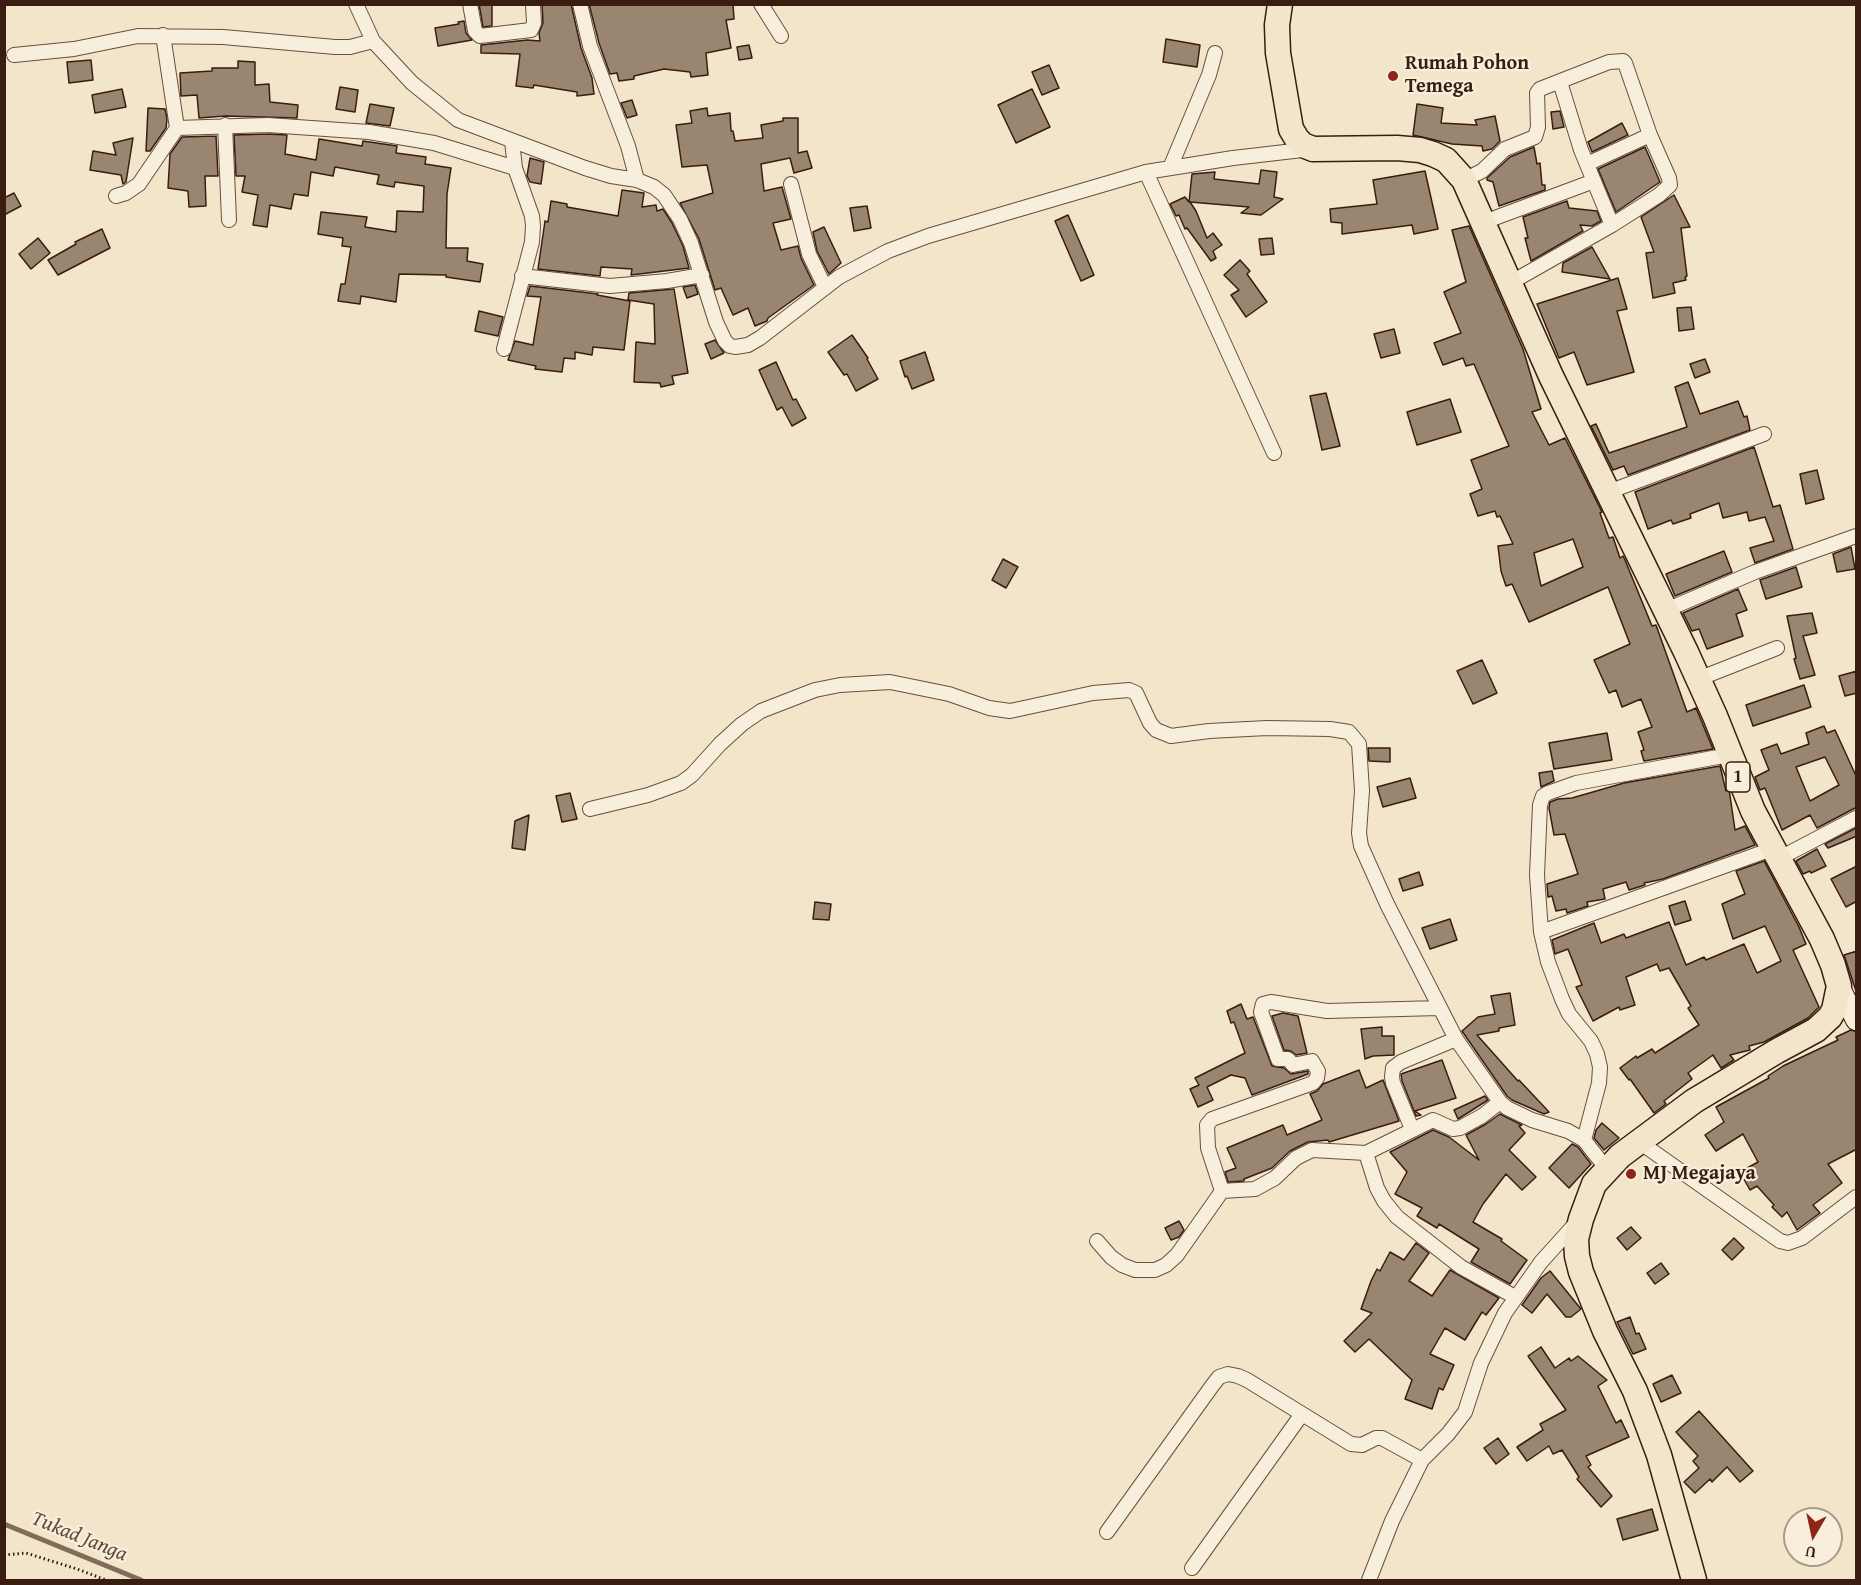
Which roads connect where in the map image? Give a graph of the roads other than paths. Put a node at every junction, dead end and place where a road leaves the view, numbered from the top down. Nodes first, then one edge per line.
1 (356, 4) edge
2 (470, 4) edge
3 (533, 4) edge
4 (580, 4) edge
5 (761, 4) edge
6 (1280, 4) edge
7 (164, 35) junction
8 (781, 36) dead end
9 (372, 41) junction
10 (1215, 53) dead end
11 (14, 55) dead end
12 (1560, 82) junction
13 (225, 125) junction
14 (177, 128) junction
15 (1650, 135) junction
16 (512, 141) junction
17 (1313, 149) junction
18 (1587, 164) junction
19 (515, 168) junction
20 (1170, 168) junction
21 (1146, 172) junction
22 (637, 180) junction
23 (1464, 180) junction
24 (1594, 181) junction
25 (791, 184) dead end
26 (116, 196) dead end
27 (229, 220) dead end
28 (1484, 222) junction
29 (1612, 225) junction
30 (702, 275) junction
31 (522, 276) junction
32 (1510, 283) junction
33 (825, 287) junction
34 (504, 349) dead end
35 (1764, 434) dead end
36 (1274, 453) dead end
37 (1608, 492) junction
38 (1857, 536) edge
39 (1666, 610) junction
40 (1778, 648) dead end
41 (1698, 679) junction
42 (1729, 755) junction
43 (590, 809) dead end
44 (1857, 818) edge
45 (1775, 854) junction
46 (1541, 933) junction
47 (1839, 987) junction
48 (1439, 1008) junction
49 (1856, 1020) edge
50 (1456, 1039) junction
51 (1500, 1102) junction
52 (1412, 1129) junction
53 (1584, 1140) junction
54 (1638, 1141) junction
55 (1366, 1152) junction
56 (1606, 1168) junction
57 (1222, 1191) junction
58 (1857, 1197) edge
59 (1581, 1219) junction
60 (1097, 1241) dead end
61 (1515, 1297) junction
62 (1302, 1414) junction
63 (1422, 1460) junction
64 (1107, 1532) dead end
65 (1192, 1568) dead end
66 (1369, 1581) edge
67 (1694, 1581) edge

1 - 9 street
2 - 3 street
4 - 22 street
5 - 8 street
6 - 17 highway
7 - 9 street
7 - 11 street
7 - 14 street
9 - 16 street
10 - 20 street
12 - 15 street
12 - 18 street
12 - 23 street
13 - 14 street
13 - 19 street
13 - 27 street
14 - 26 street
15 - 18 street
15 - 29 street
16 - 19 street
16 - 22 street
17 - 20 street
17 - 23 highway, 1
18 - 24 street
19 - 31 street
20 - 21 street
21 - 33 street
21 - 36 street
22 - 30 street
23 - 28 highway, 1
24 - 28 street
24 - 29 street
25 - 33 street
28 - 32 highway, 1
29 - 32 street
30 - 31 street
30 - 33 street
31 - 34 street
32 - 37 highway, 1
35 - 37 street
37 - 39 highway, 1
38 - 39 street
39 - 41 highway, 1
40 - 41 street
41 - 42 highway, 1
42 - 45 highway, 1
42 - 46 street
43 - 48 street
44 - 45 street
45 - 46 street
45 - 47 highway, 1
46 - 53 street
47 - 49 street
47 - 54 highway
48 - 50 street
48 - 57 street
50 - 51 street
50 - 52 street
51 - 52 street
51 - 53 street
52 - 55 street
53 - 56 street
54 - 56 highway
54 - 58 street
55 - 57 street
55 - 61 street
56 - 59 highway
57 - 60 street
59 - 61 street
59 - 67 highway
61 - 63 street
62 - 63 street
62 - 64 street
62 - 65 street
63 - 66 street

